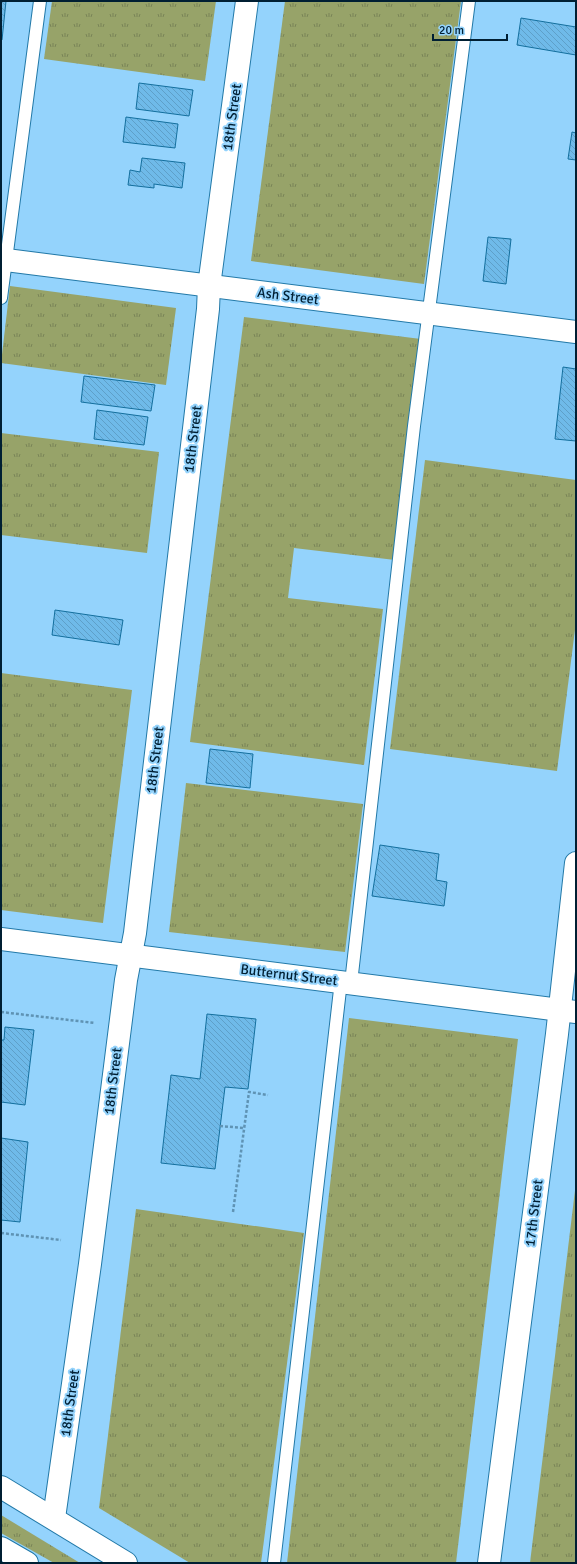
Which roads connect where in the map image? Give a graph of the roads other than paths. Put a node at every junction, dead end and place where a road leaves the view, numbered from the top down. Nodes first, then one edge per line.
1 (40, 1) edge
2 (247, 1) edge
3 (468, 1) edge
4 (4, 260) edge
5 (209, 286) junction
6 (1, 298) edge
7 (429, 314) junction
8 (576, 332) edge
9 (576, 863) edge
10 (1, 939) edge
11 (130, 956) junction
12 (346, 982) junction
13 (568, 1011) edge
14 (1, 1487) edge
15 (54, 1518) junction
16 (1, 1548) edge
17 (27, 1563) edge
18 (126, 1563) edge
19 (274, 1563) edge
20 (489, 1563) edge

1 - 4 lane
2 - 5 main road, 18th Street
3 - 7 lane
4 - 5 main road, Ash Street
4 - 6 lane
5 - 7 main road, Ash Street
5 - 11 main road, 18th Street
7 - 8 main road, Ash Street
7 - 12 lane
9 - 13 main road, 17th Street
10 - 11 main road, Butternut Street
11 - 12 main road, Butternut Street
11 - 15 main road, 18th Street
12 - 13 main road, Butternut Street
12 - 19 lane
13 - 20 main road, 17th Street
14 - 15 main road
15 - 18 main road
16 - 17 main road

